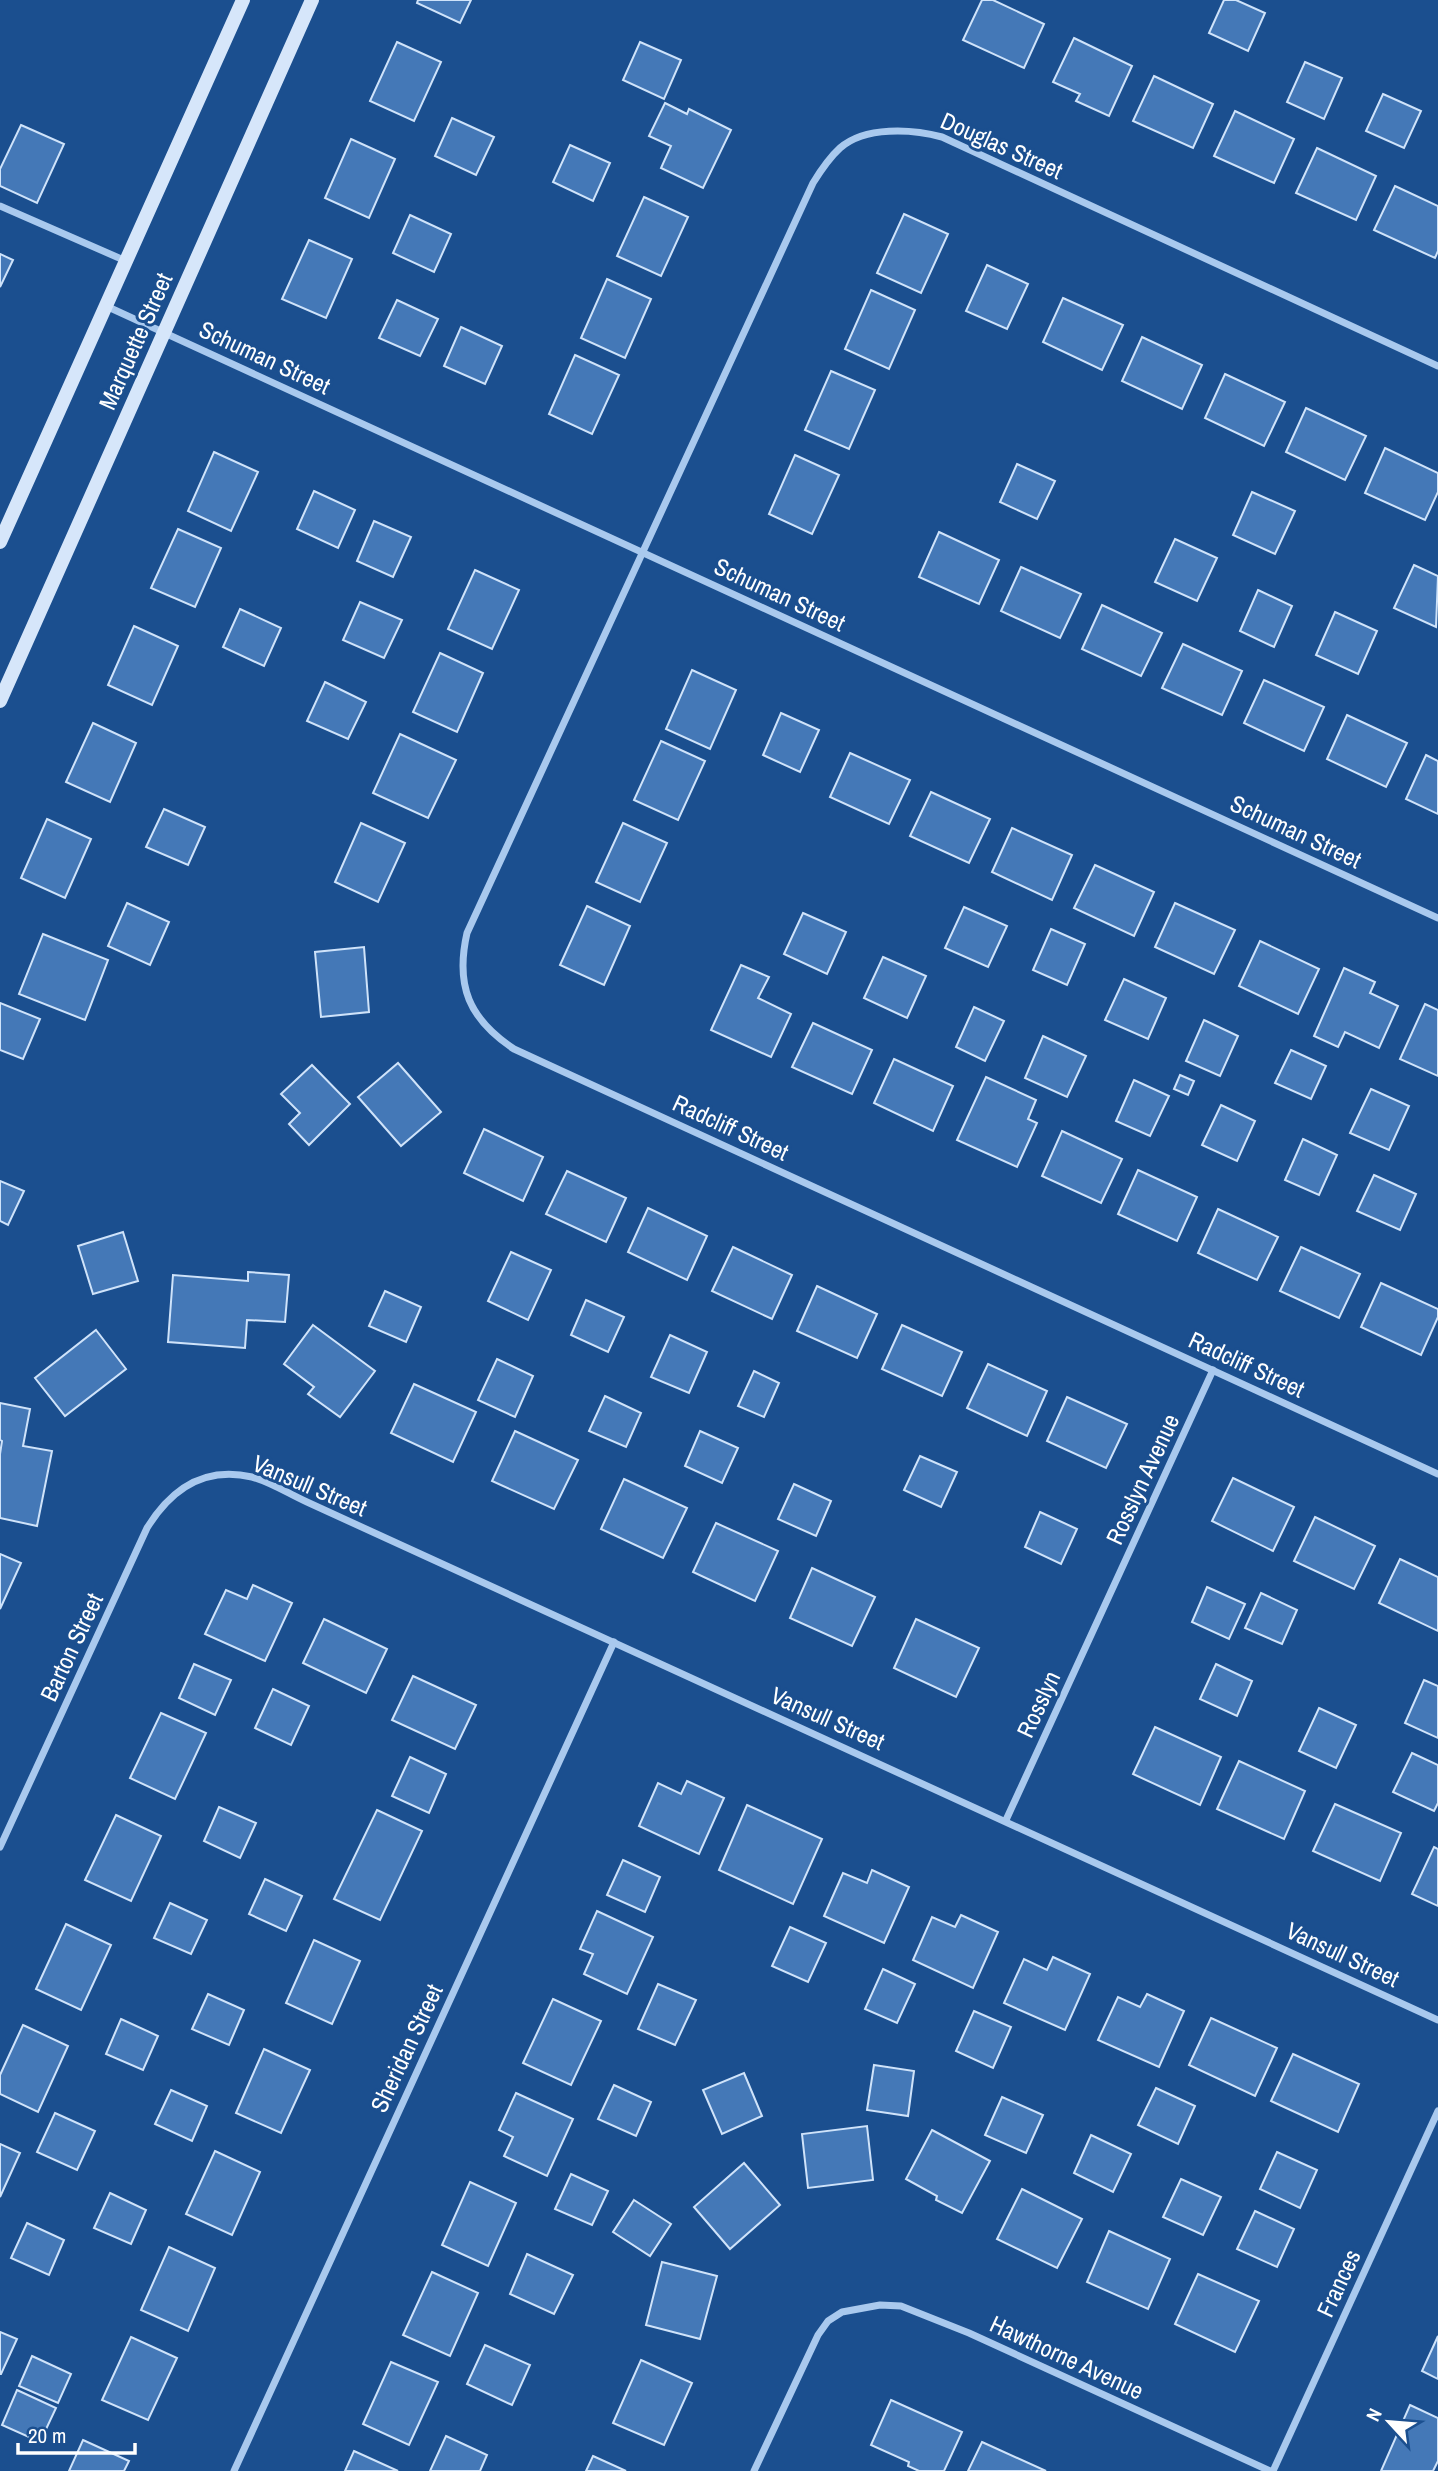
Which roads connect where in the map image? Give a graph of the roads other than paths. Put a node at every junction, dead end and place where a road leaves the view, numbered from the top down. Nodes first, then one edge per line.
1 (243, 0) edge
2 (312, 0) edge
3 (0, 205) edge
4 (127, 262) junction
5 (106, 306) junction
6 (164, 331) junction
7 (1438, 366) edge
8 (0, 542) edge
9 (643, 552) junction
10 (0, 701) edge
11 (1438, 918) edge
12 (1213, 1370) junction
13 (1438, 1474) edge
14 (196, 1479) joint
15 (1106, 1605) joint
16 (614, 1642) junction
17 (1006, 1820) junction
18 (0, 1847) edge
19 (1438, 2020) edge
20 (1438, 2111) edge
21 (234, 2471) edge
22 (754, 2471) edge
23 (1271, 2471) edge

1 - 4 street, Marquette Street
2 - 6 street, Marquette Street
3 - 4 street
4 - 5 street, Marquette Street
5 - 6 street, Schuman Street
5 - 8 street, Marquette Street
6 - 9 street, Schuman Street
6 - 10 street, Marquette Street
7 - 9 street, Douglas Street
9 - 11 street, Schuman Street
9 - 12 street, Radcliff Street
12 - 13 street, Radcliff Street
12 - 15 street, Rosslyn Avenue
14 - 16 street, Vansull Street
14 - 18 street, Barton Street
15 - 17 street, Rosslyn
16 - 17 street, Vansull Street
16 - 21 street, Sheridan Street
17 - 19 street, Vansull Street
20 - 23 street, Frances
22 - 23 street, Hawthorne Avenue

